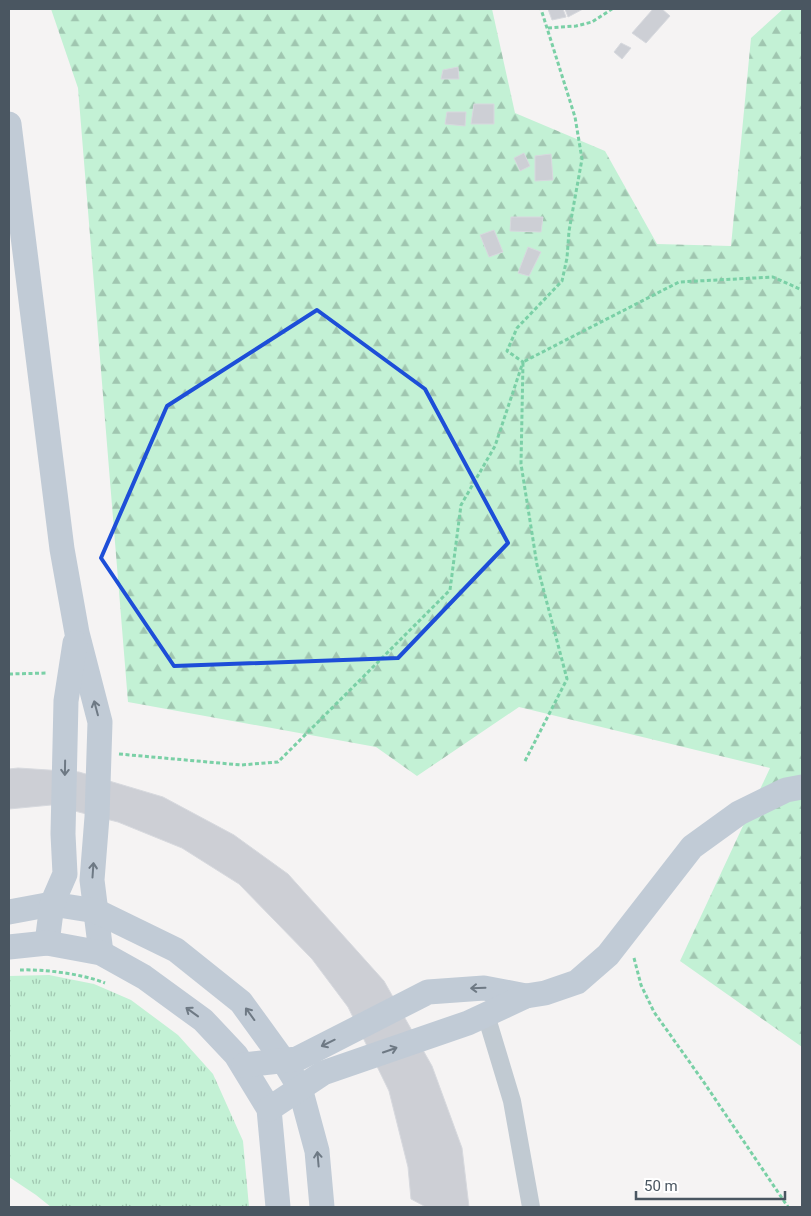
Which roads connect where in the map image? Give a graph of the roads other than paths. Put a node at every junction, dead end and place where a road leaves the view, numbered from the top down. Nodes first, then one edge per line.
1 (9, 124) edge
2 (76, 633) junction
3 (802, 787) edge
4 (52, 904) junction
5 (96, 910) junction
6 (9, 912) edge
7 (47, 943) junction
8 (9, 947) edge
9 (101, 953) junction
10 (526, 996) junction
11 (486, 1015) junction
12 (283, 1060) junction
13 (244, 1065) junction
14 (300, 1088) junction
15 (269, 1109) junction
16 (278, 1207) edge
17 (322, 1207) edge
18 (531, 1207) edge

1 - 2 main road
2 -> 4 main road
5 -> 2 main road
3 - 10 main road
4 - 5 main road
4 - 6 main road
4 - 7 main road
5 - 9 main road
12 -> 5 main road
7 - 8 main road
7 - 9 main road
13 -> 9 main road
10 - 11 main road
10 -> 12 main road
14 -> 11 main road
11 - 18 street
12 - 13 main road
12 - 14 main road
13 - 15 main road
14 - 15 main road
17 -> 14 main road
15 - 16 main road

